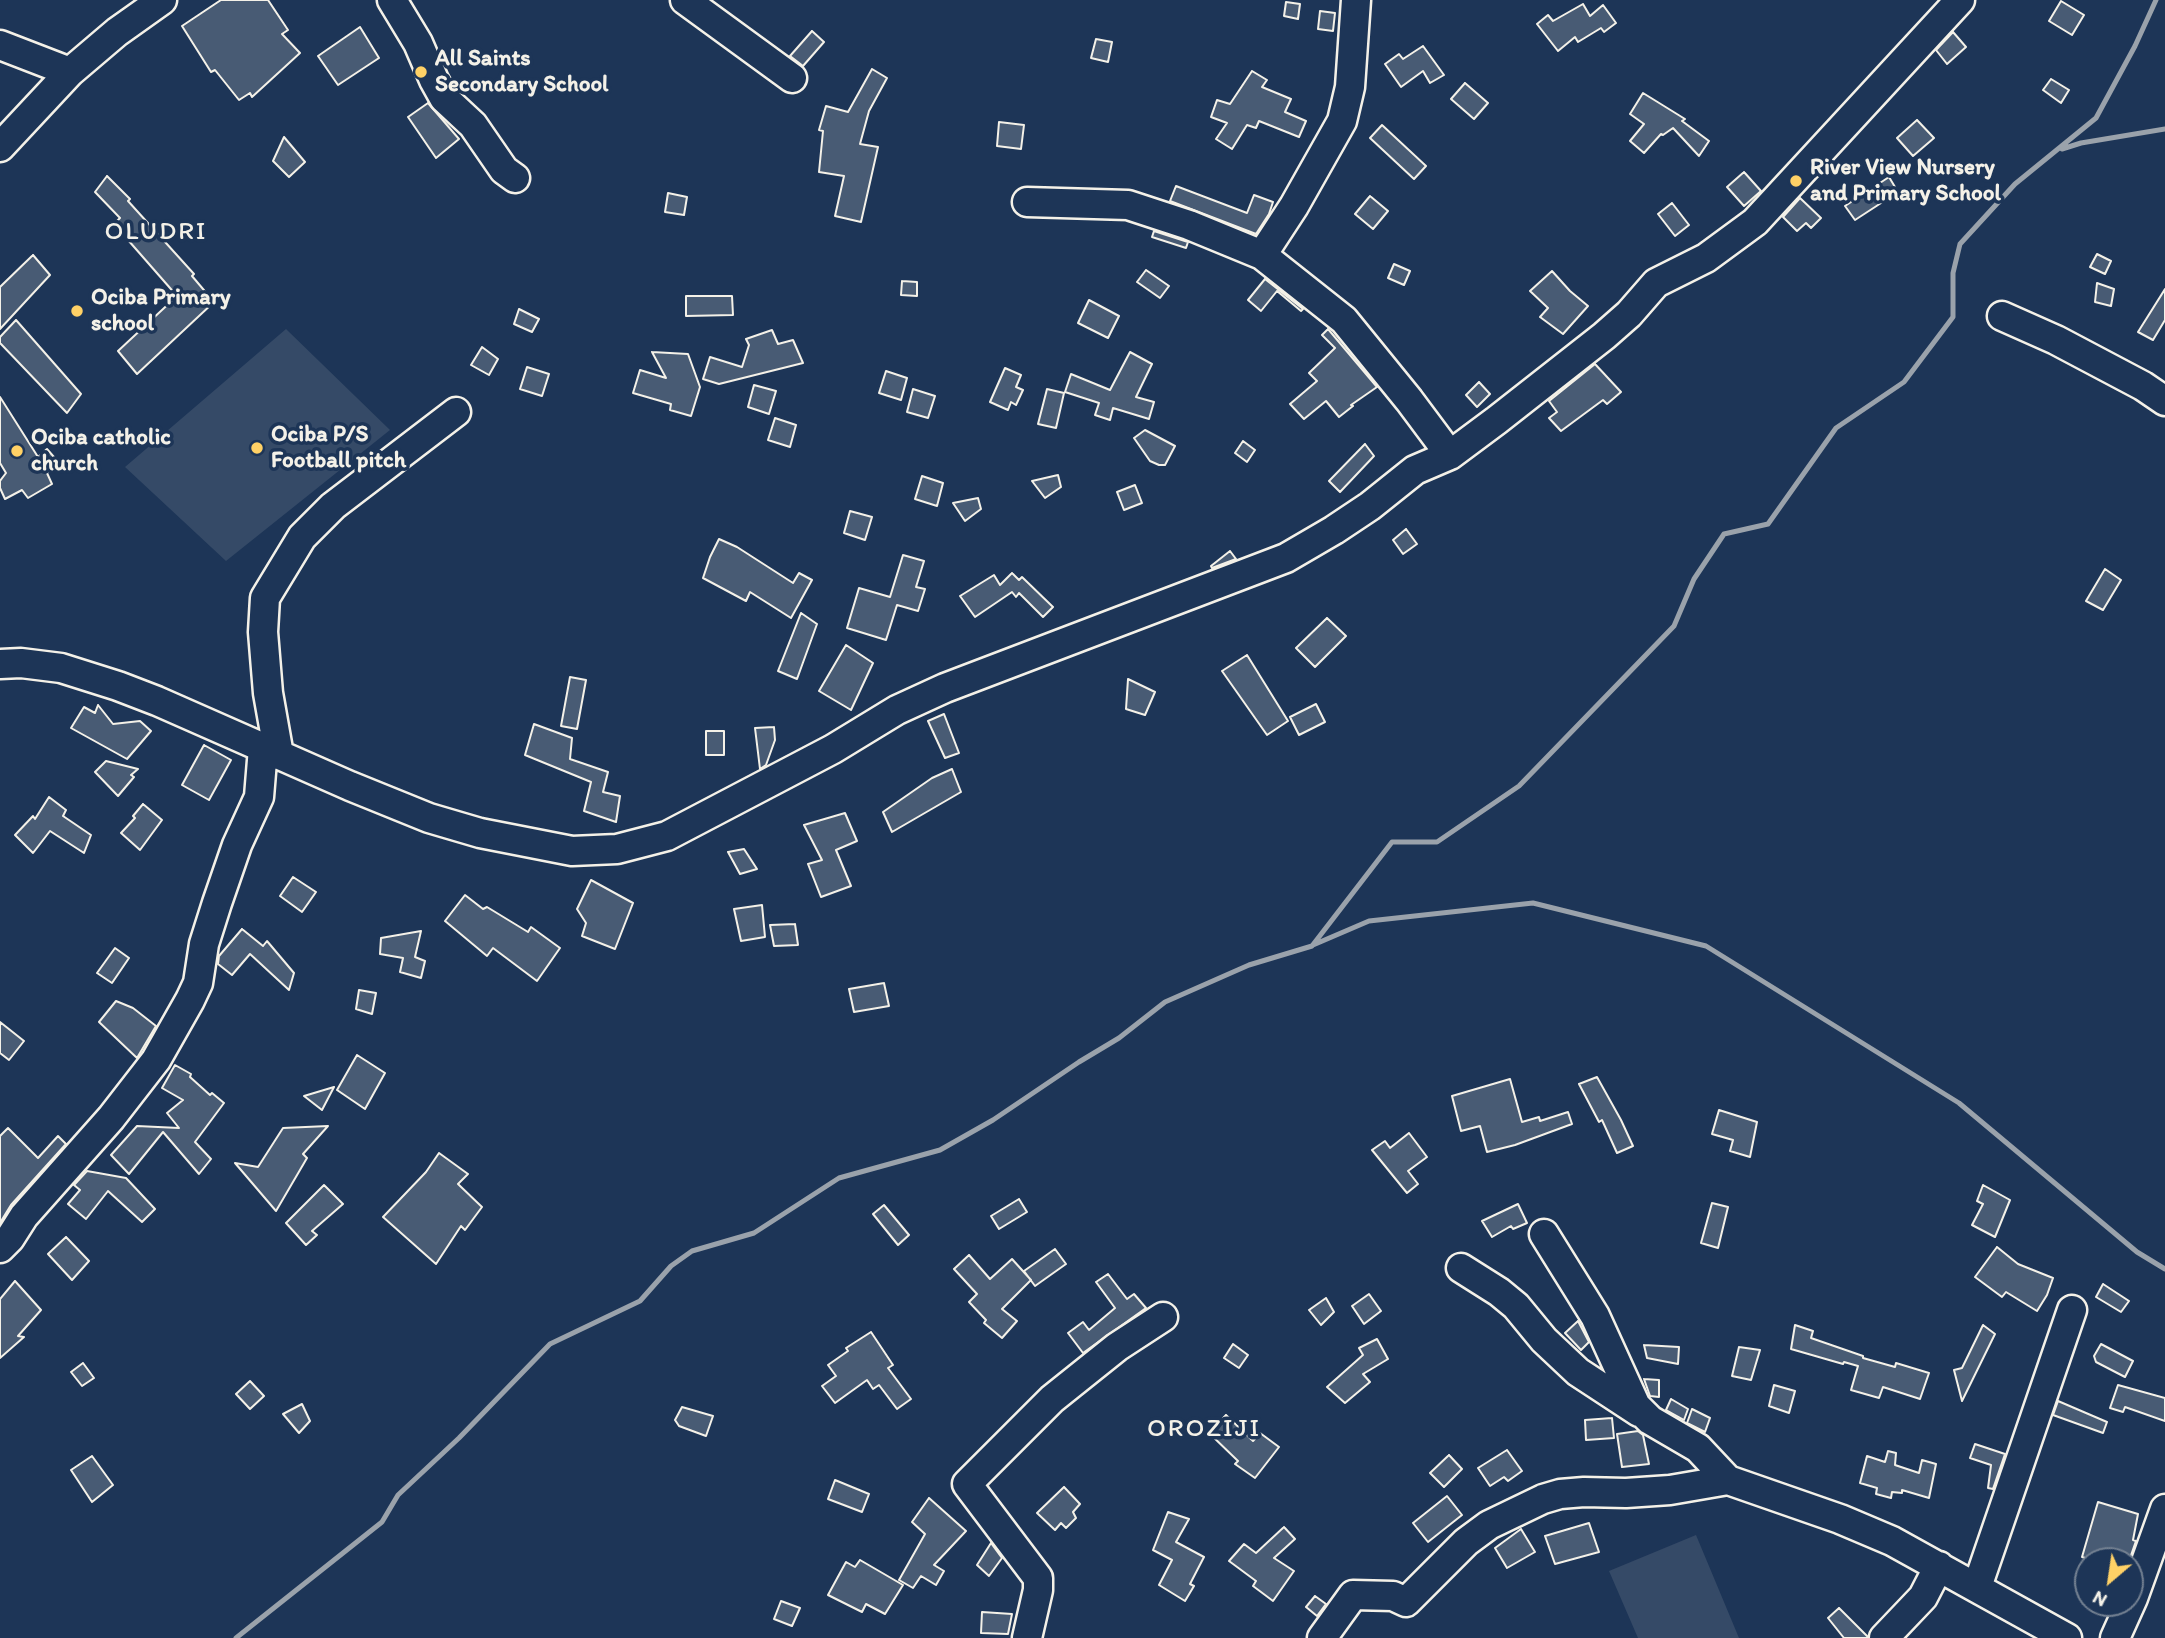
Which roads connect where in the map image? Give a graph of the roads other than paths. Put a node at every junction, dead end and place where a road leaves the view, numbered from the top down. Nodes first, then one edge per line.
1 (162, 0) edge
2 (392, 0) edge
3 (685, 0) edge
4 (1356, 0) edge
5 (1960, 0) edge
6 (0, 45) edge
7 (70, 72) junction
8 (792, 78) dead end
9 (0, 147) edge
10 (515, 178) dead end
11 (1027, 202) dead end
12 (1262, 255) junction
13 (2002, 316) dead end
14 (2165, 401) edge
15 (456, 412) dead end
16 (1450, 455) junction
17 (0, 664) edge
18 (271, 751) junction
19 (1544, 1234) dead end
20 (0, 1248) edge
21 (1461, 1268) dead end
22 (2072, 1310) dead end
23 (1163, 1317) dead end
24 (1642, 1413) junction
25 (1728, 1480) junction
26 (2165, 1509) edge
27 (1939, 1566) junction
28 (1977, 1587) junction
29 (1027, 1638) edge
30 (1322, 1638) edge
31 (1884, 1638) edge
32 (2067, 1638) edge
33 (2115, 1638) edge

1 - 7 street
2 - 10 street
3 - 8 street
4 - 12 street
5 - 16 street
6 - 7 street
7 - 9 street
11 - 12 street
12 - 16 street
13 - 14 street
15 - 18 street
16 - 18 street
17 - 18 street
18 - 20 street
19 - 24 street
21 - 24 street
22 - 28 street
23 - 29 street
24 - 25 street
25 - 27 street
25 - 30 street
26 - 33 street
27 - 28 street
27 - 31 street
28 - 32 street

